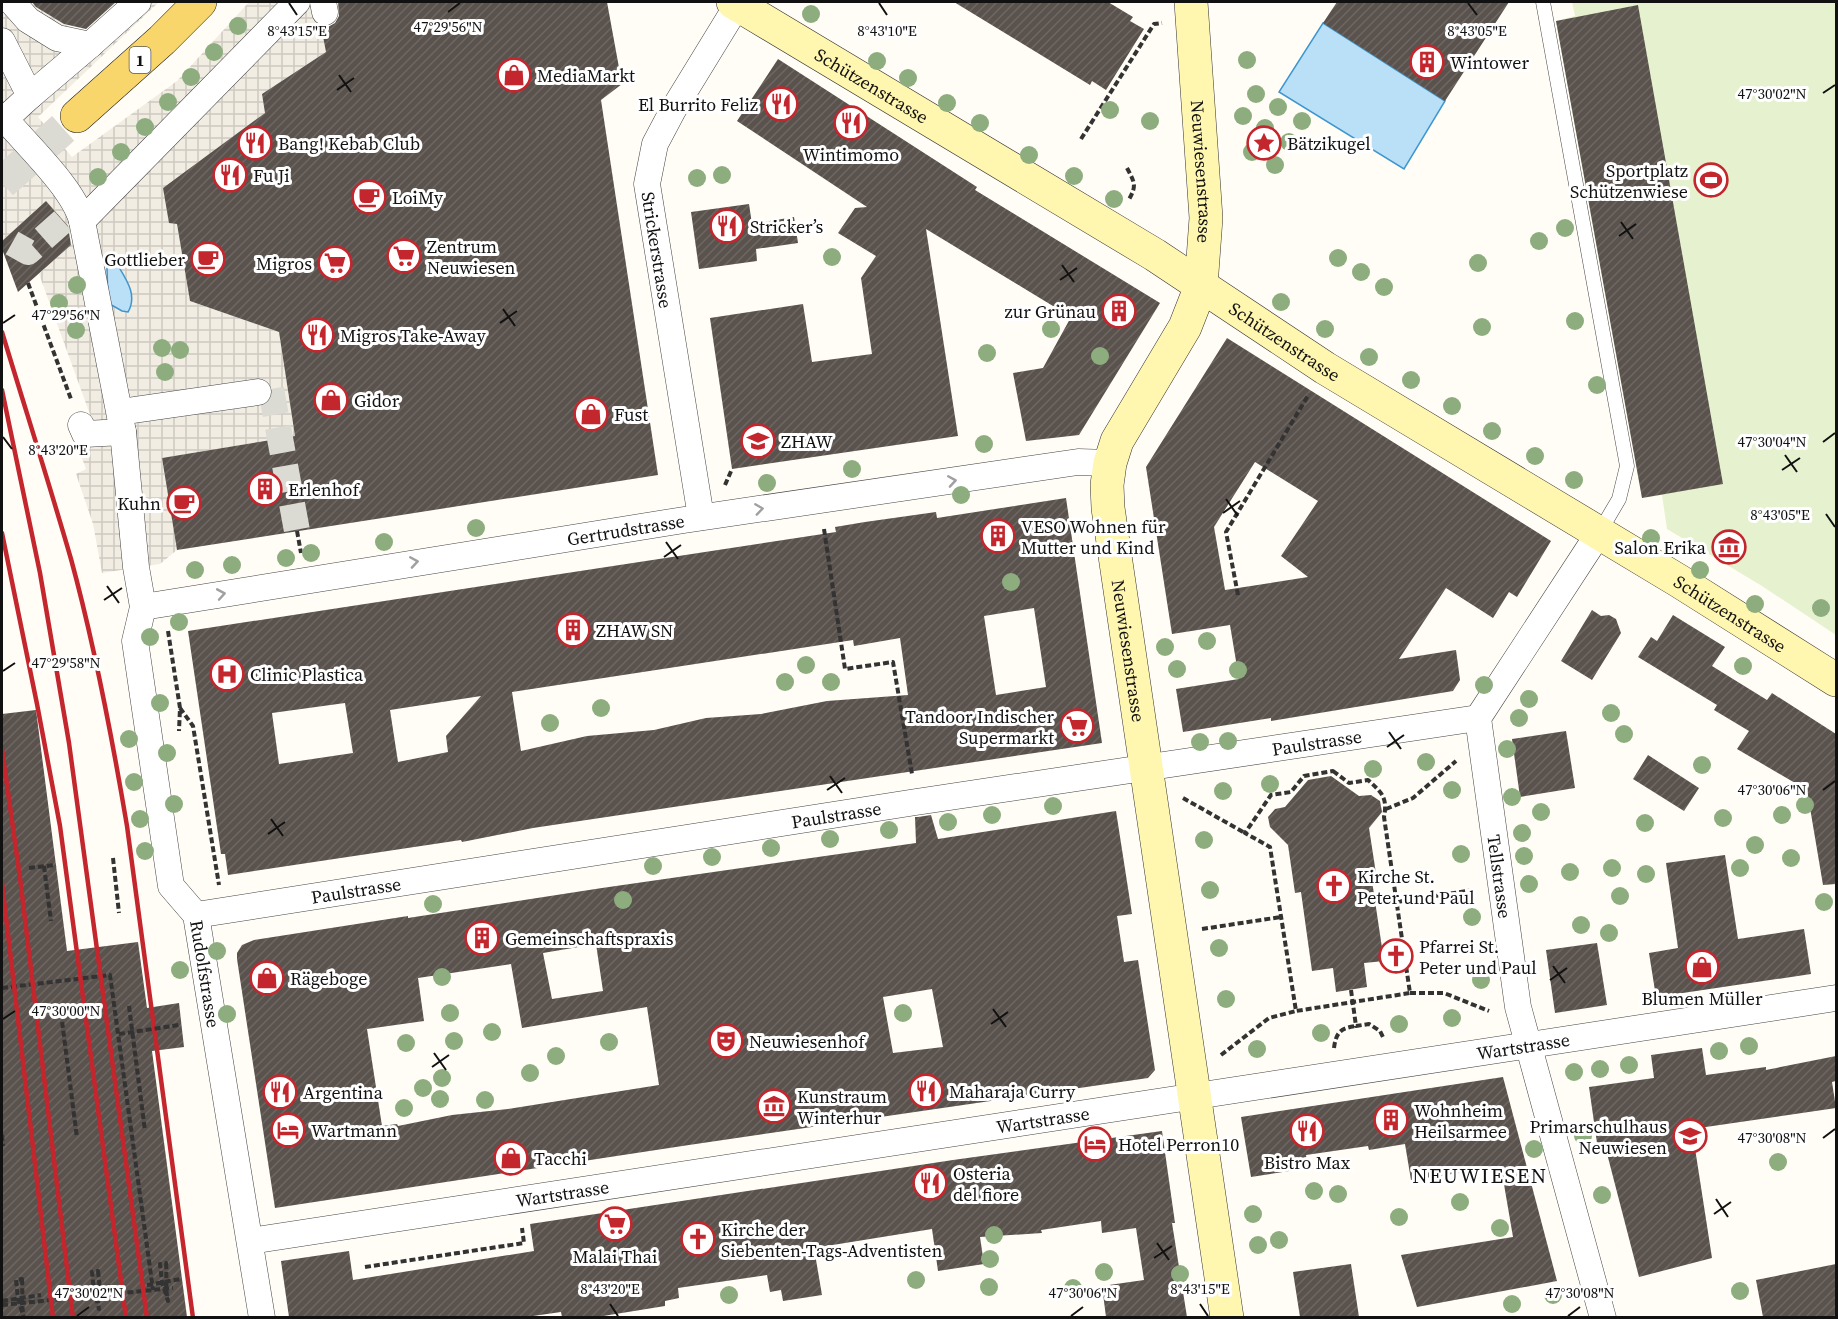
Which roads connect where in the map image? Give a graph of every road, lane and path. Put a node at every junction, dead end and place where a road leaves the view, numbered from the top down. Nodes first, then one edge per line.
1 (12, 2) edge
2 (138, 2) edge
3 (200, 2) edge
4 (297, 2) edge
5 (1191, 2) edge
6 (1543, 2) edge
7 (736, 3) edge
8 (1165, 22) dead end
9 (2, 41) edge
10 (90, 45) junction
11 (30, 96) junction
12 (77, 116) tunnel mouth
13 (1081, 139) dead end
14 (1126, 168) dead end
15 (69, 210) junction
16 (1125, 210) dead end
17 (28, 284) dead end
18 (1201, 285) junction
19 (1314, 386) dead end
20 (258, 392) dead end
21 (121, 422) junction
22 (81, 425) joint
23 (1110, 463) junction
24 (820, 501) junction
25 (701, 517) junction
26 (297, 531) tunnel mouth
27 (1599, 533) junction
28 (302, 561) dead end
29 (1238, 596) dead end
30 (153, 605) junction
31 (1836, 680) edge
32 (180, 708) junction
33 (1478, 718) junction
34 (179, 729) dead end
35 (1457, 759) dead end
36 (1147, 769) junction
37 (912, 777) dead end
38 (1180, 796) dead end
39 (1386, 809) junction
40 (1245, 833) junction
41 (113, 858) dead end
42 (56, 865) dead end
43 (44, 866) junction
44 (29, 868) dead end
45 (1482, 889) dead end
46 (220, 892) dead end
47 (1397, 902) junction
48 (119, 913) dead end
49 (196, 915) junction
50 (1281, 916) junction
51 (51, 921) dead end
52 (1198, 929) dead end
53 (2, 988) edge
54 (1351, 990) dead end
55 (1410, 993) junction
56 (1836, 998) edge
57 (1353, 1002) junction
58 (129, 1006) dead end
59 (1296, 1011) junction
60 (62, 1013) dead end
61 (1496, 1014) dead end
62 (179, 1024) dead end
63 (1356, 1026) junction
64 (118, 1034) junction
65 (1386, 1044) dead end
66 (1528, 1045) junction
67 (1334, 1051) dead end
68 (1221, 1055) dead end
69 (1193, 1097) junction
70 (145, 1131) dead end
71 (2, 1135) edge
72 (77, 1138) dead end
73 (3, 1146) edge
74 (519, 1200) junction
75 (250, 1240) junction
76 (365, 1267) dead end
77 (181, 1279) dead end
78 (162, 1282) junction
79 (168, 1282) junction
80 (147, 1285) dead end
81 (111, 1286) dead end
82 (173, 1288) dead end
83 (166, 1289) junction
84 (94, 1290) junction
85 (100, 1290) junction
86 (152, 1291) junction
87 (78, 1292) dead end
88 (41, 1295) dead end
89 (97, 1296) junction
90 (22, 1302) junction
91 (2, 1304) edge
92 (24, 1317) edge
93 (262, 1317) edge
94 (1227, 1317) edge
95 (1604, 1317) edge

1 - 10 street
2 - 10 street
3 - 12 main road, 1
4 - 15 street
5 - 18 main road, Neuwiesenstrasse
6 - 27 lane
7 - 18 main road, Schützenstrasse
7 - 25 street, Strickerstrasse
8 - 13 path
9 - 11 street
10 - 11 street
11 - 15 street
14 - 16 path
15 - 21 street, Rudolfstrasse
17 - 22 path
18 - 23 main road, Neuwiesenstrasse
18 - 27 main road, Schützenstrasse
19 - 29 path
20 - 21 street
21 - 22 street
21 - 30 street, Rudolfstrasse
24 -> 23 street, Gertrudstrasse
23 - 36 main road, Neuwiesenstrasse
25 -> 24 street, Gertrudstrasse
24 - 37 path
30 -> 25 street, Gertrudstrasse
26 - 28 path
27 - 31 main road, Schützenstrasse
27 - 33 street
30 - 32 path
30 - 49 street, Rudolfstrasse
32 - 34 path
32 - 46 path
33 - 36 street, Paulstrasse
33 - 66 street, Tellstrasse
35 - 39 path
36 - 49 street, Paulstrasse
36 - 69 main road, Neuwiesenstrasse
38 - 40 path
39 - 40 path
39 - 47 path
40 - 50 path
41 - 48 path
42 - 43 path
43 - 44 path
43 - 51 path
45 - 47 path
47 - 55 path
49 - 75 street, Rudolfstrasse
50 - 52 path
50 - 59 path
53 - 64 path
54 - 57 path
55 - 57 path
55 - 61 path
56 - 66 street, Wartstrasse
57 - 59 path
57 - 63 path
58 - 70 path
59 - 68 path
60 - 72 path
62 - 64 path, bridge
63 - 65 path
63 - 67 path
64 - 86 path
66 - 69 street, Wartstrasse
66 - 95 street, Tellstrasse
69 - 74 street, Wartstrasse
69 - 94 main road, Neuwiesenstrasse
71 - 73 path
74 - 75 street, Wartstrasse
74 - 76 path
75 - 93 street, Rudolfstrasse
77 - 78 path
78 - 79 path
78 - 80 path
78 - 83 path
79 - 83 path
79 - 83 path
81 - 84 path
82 - 83 path
83 - 86 path
84 - 85 path
84 - 87 path
84 - 89 path
85 - 89 path
85 - 89 path
86 - 89 path
88 - 90 path
89 - 90 path
90 - 90 path
90 - 91 path
90 - 92 path

